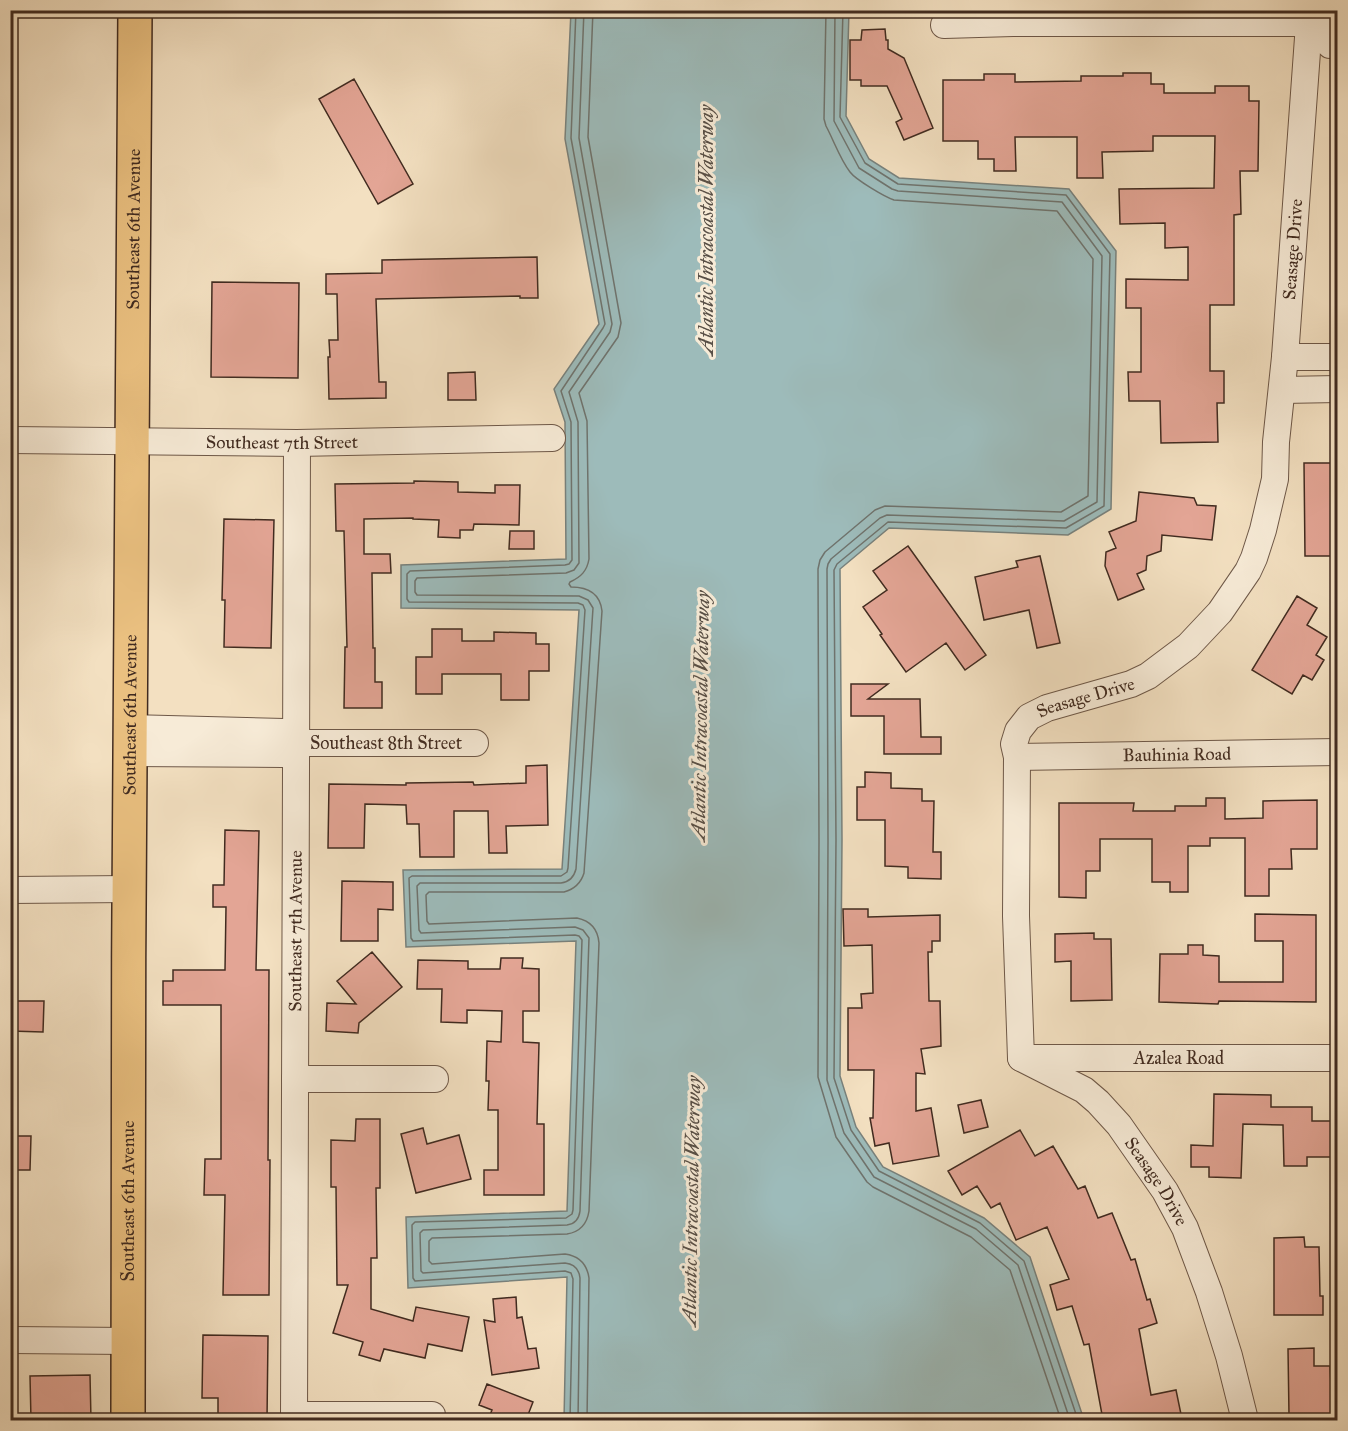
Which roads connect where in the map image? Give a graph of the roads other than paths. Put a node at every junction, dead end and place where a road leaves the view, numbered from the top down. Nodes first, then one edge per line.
1 (135, 10) edge
2 (1338, 15) edge
3 (1012, 17) edge
4 (1310, 17) edge
5 (944, 25) dead end
6 (1338, 45) edge
7 (1285, 357) junction
8 (1338, 357) edge
9 (1338, 389) edge
10 (1282, 390) junction
11 (552, 438) dead end
12 (10, 440) edge
13 (132, 440) junction
14 (297, 443) junction
15 (129, 740) junction
16 (296, 743) junction
17 (475, 743) dead end
18 (1338, 752) edge
19 (1017, 757) junction
20 (129, 889) junction
21 (10, 890) edge
22 (1021, 1058) junction
23 (1338, 1058) edge
24 (295, 1079) junction
25 (435, 1079) dead end
26 (10, 1340) edge
27 (128, 1341) junction
28 (432, 1415) dead end
29 (294, 1418) edge
30 (128, 1420) edge
31 (1245, 1420) edge

1 - 13 main road, Southeast 6th Avenue
2 - 4 street
3 - 4 street
3 - 5 street
4 - 6 street
4 - 7 street, Seasage Drive
7 - 8 street
7 - 10 street, Seasage Drive
9 - 10 street
10 - 19 street, Seasage Drive
11 - 14 street, Southeast 7th Street
12 - 13 street, Southeast 7th Street
13 - 14 street, Southeast 7th Street
13 - 15 main road, Southeast 6th Avenue
14 - 16 street, Southeast 7th Avenue
15 - 16 street, Southeast 8th Street
15 - 20 main road, Southeast 6th Avenue
16 - 17 street, Southeast 8th Street
16 - 24 street, Southeast 7th Avenue
18 - 19 street, Bauhinia Road
19 - 22 street, Seasage Drive
20 - 21 street
20 - 27 main road, Southeast 6th Avenue
22 - 23 street, Azalea Road
22 - 31 street, Seasage Drive
24 - 25 street
24 - 29 street, Southeast 7th Avenue
26 - 27 street
27 - 30 main road, Southeast 6th Avenue
28 - 29 street

